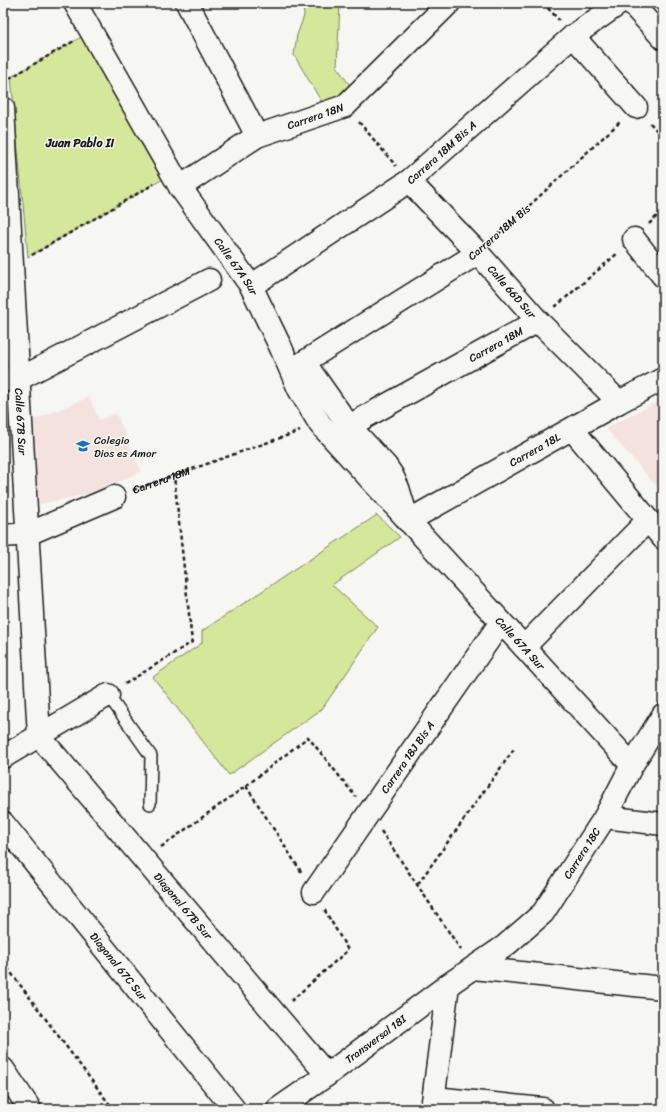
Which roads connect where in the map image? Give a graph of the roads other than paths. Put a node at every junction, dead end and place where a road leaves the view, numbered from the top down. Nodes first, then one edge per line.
1 (75, 3) edge
2 (187, 3) edge
3 (620, 3) edge
4 (631, 3) edge
5 (438, 7) edge
6 (573, 36) junction
7 (663, 38) edge
8 (636, 107) road end
9 (3, 108) edge
10 (257, 136) junction
11 (176, 181) junction
12 (410, 181) junction
13 (634, 239) road end
14 (478, 253) junction
15 (663, 276) edge
16 (9, 277) edge
17 (209, 280) dead end
18 (251, 286) junction
19 (538, 321) junction
20 (304, 362) joint
21 (663, 379) edge
22 (11, 380) edge
23 (619, 402) junction
24 (349, 426) junction
25 (572, 429) junction
26 (114, 497) road end
27 (648, 520) junction
28 (408, 521) junction
29 (28, 534) junction
30 (3, 536) edge
31 (663, 538) edge
32 (501, 622) junction
33 (524, 648) junction
34 (108, 695) joint
35 (663, 716) edge
36 (39, 736) junction
37 (3, 757) edge
38 (632, 765) junction
39 (150, 804) dead end
40 (605, 817) junction
41 (3, 823) edge
42 (663, 824) edge
43 (314, 892) road end
44 (473, 968) junction
45 (448, 985) junction
46 (663, 988) edge
47 (3, 1069) edge
48 (327, 1075) junction
49 (433, 1104) edge
50 (30, 1109) edge
51 (234, 1109) edge
52 (278, 1109) edge
53 (542, 1109) edge

1 - 11 street, Calle 67A Sur
2 - 10 street
3 - 6 street, Carrera 18M Bis A
4 - 7 street
5 - 10 street, Carrera 18N
6 - 8 street
6 - 12 street, Carrera 18M Bis A
9 - 16 street, Calle 67B Sur
10 - 11 street, Carrera 18N
11 - 18 street, Calle 67A Sur
12 - 14 street, Calle 66D Sur
12 - 18 street, Carrera 18M Bis A
13 - 15 street
14 - 19 street, Calle 66D Sur
14 - 20 street, Carrera 18M Bis
16 - 22 street, Calle 67B Sur
17 - 22 street
18 - 28 street, Calle 67A Sur
19 - 23 street, Calle 66D Sur
19 - 24 street, Carrera 18M
20 - 24 street, Calle 67A Sur
21 - 23 street, Carrera 18L
22 - 29 street, Calle 67B Sur
23 - 25 street, Carrera 18L
24 - 28 street, Calle 67A Sur
25 - 27 street
25 - 28 street, Carrera 18L
26 - 29 street
27 - 31 street
27 - 33 street
28 - 32 street, Calle 67A Sur
29 - 30 street
29 - 36 street, Calle 67B Sur
32 - 33 street, Calle 67A Sur
32 - 43 street, Carrera 18J Bis A
33 - 38 street, Calle 67A Sur
34 - 36 street
34 - 39 lane
35 - 38 street, Carrera 18C
36 - 37 street
36 - 48 street, Diagonal 67B Sur
38 - 40 street, Carrera 18C
40 - 42 street
40 - 44 street, Carrera 18C
41 - 51 street, Diagonal 67C Sur
44 - 45 street, Transversal 18I
44 - 46 street
45 - 48 street, Transversal 18I
45 - 49 street
47 - 50 street
48 - 52 street, Transversal 18I
49 - 53 street

